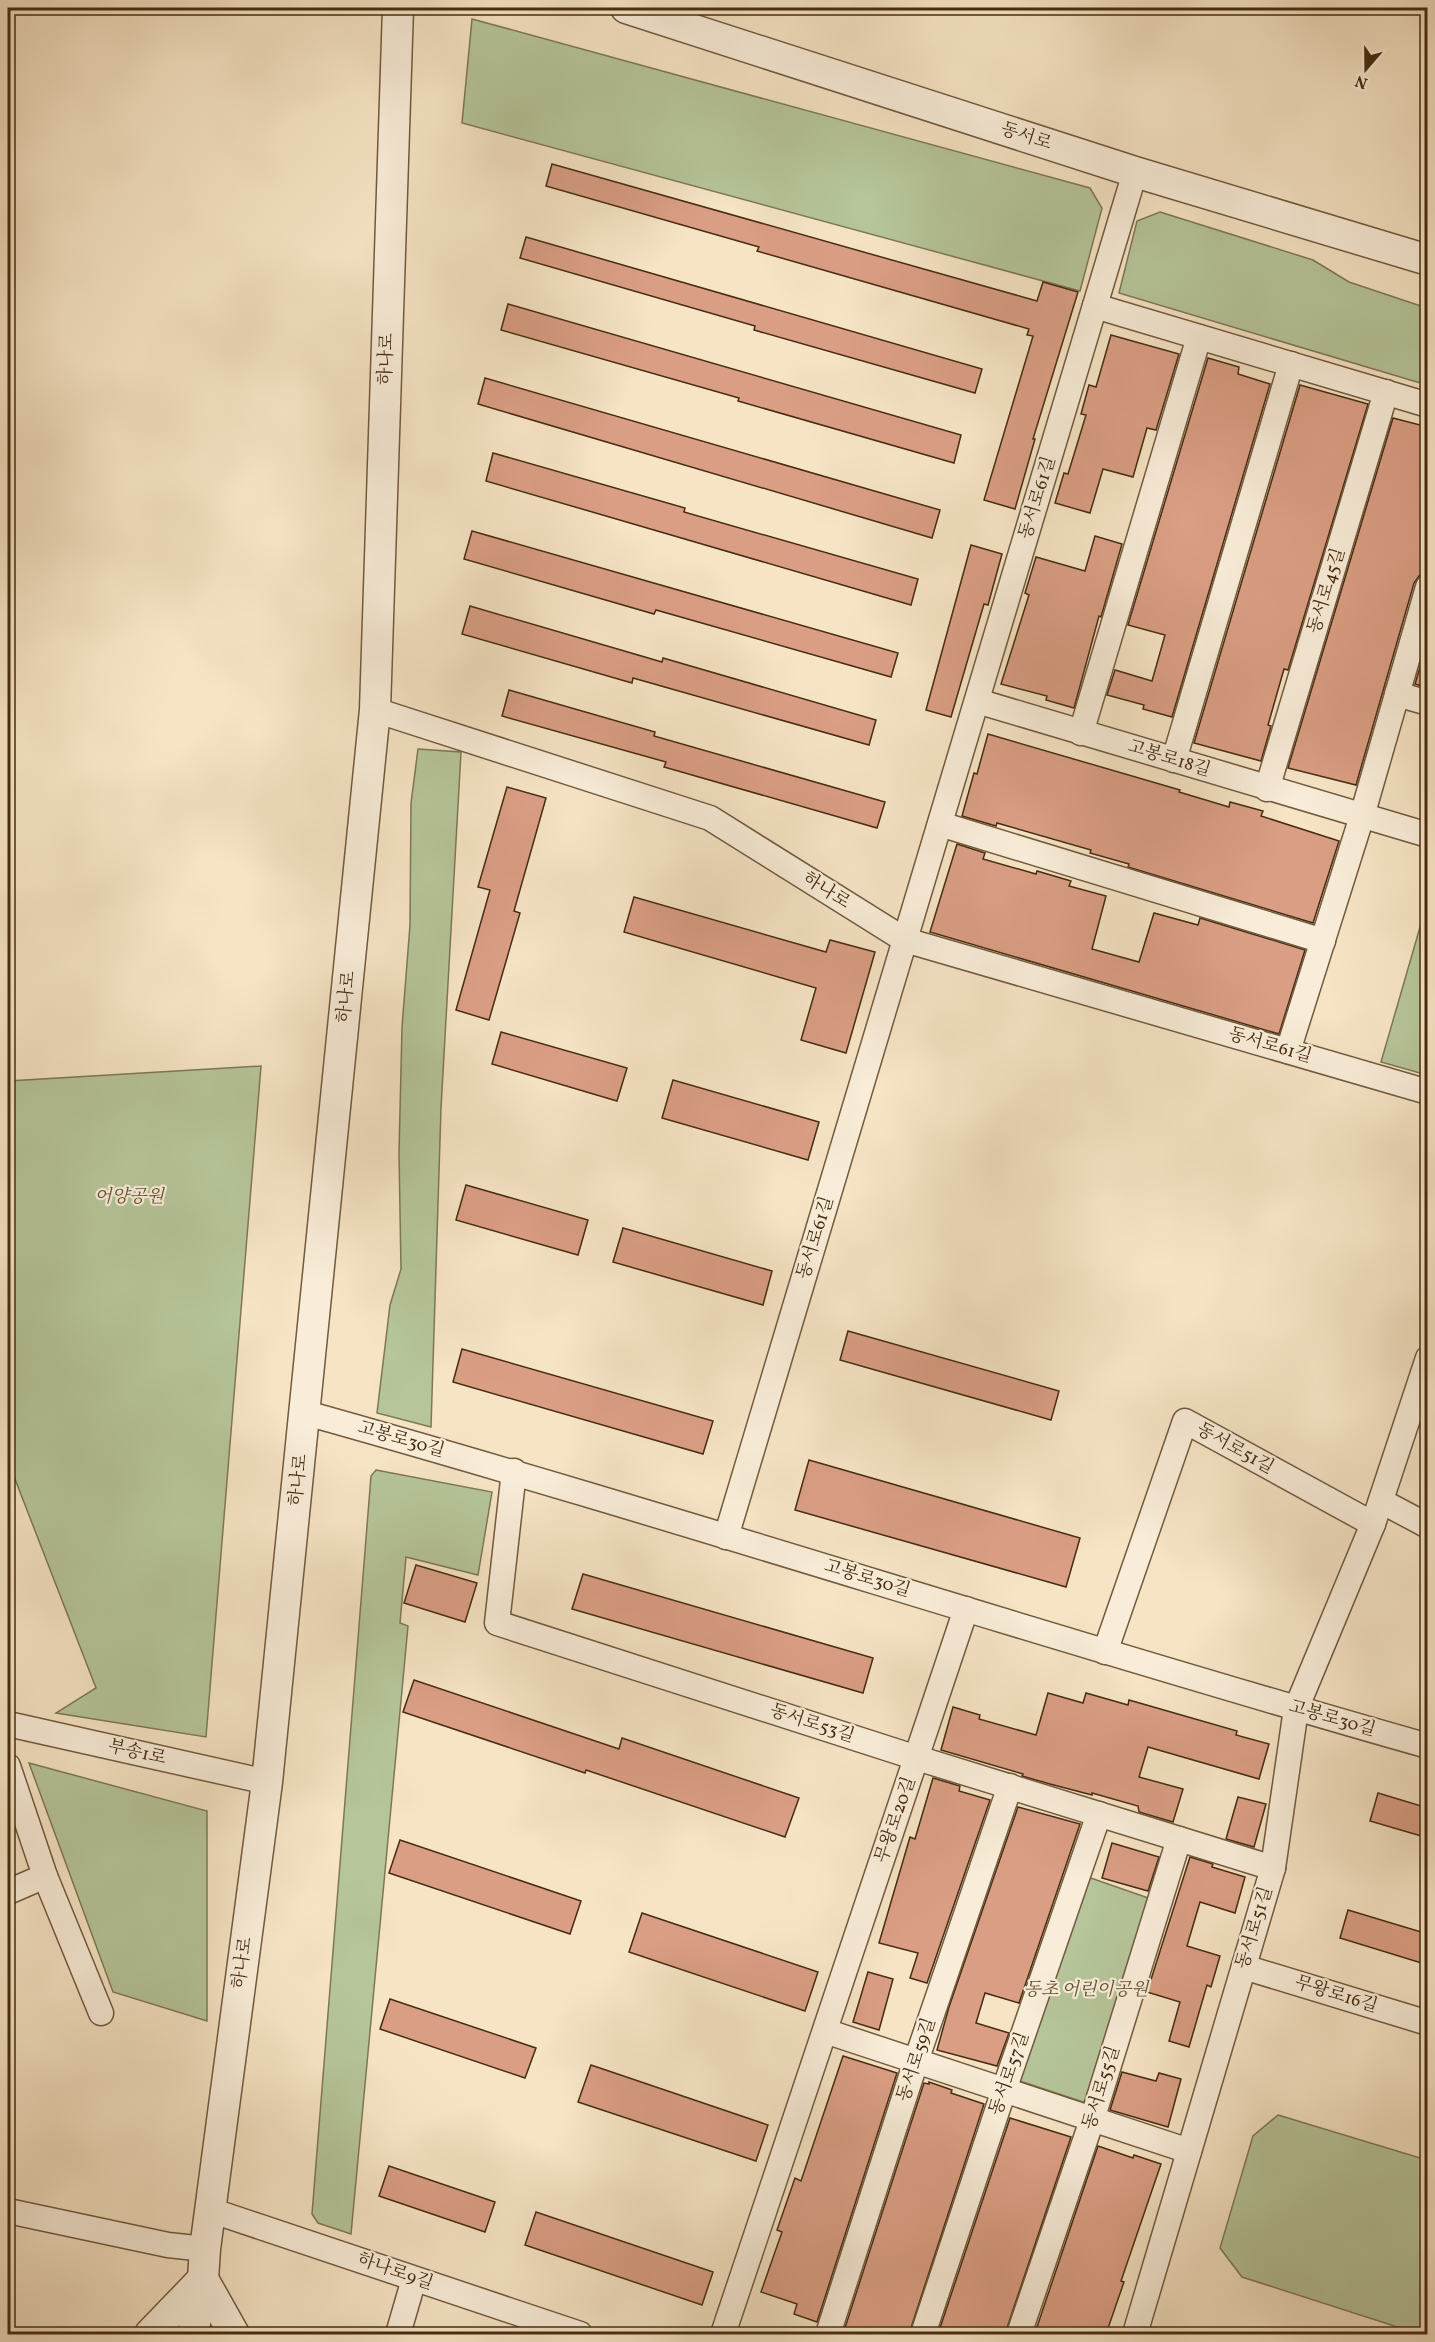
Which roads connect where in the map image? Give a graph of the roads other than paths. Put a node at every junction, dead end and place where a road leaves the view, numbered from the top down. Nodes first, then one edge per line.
1 (398, 8) edge
2 (626, 8) edge
3 (1135, 172) junction
4 (1428, 260) edge
5 (1095, 306) junction
6 (1199, 337) junction
7 (1291, 364) junction
8 (1386, 392) junction
9 (1428, 405) edge
10 (1428, 587) edge
11 (1397, 694) junction
12 (977, 701) junction
13 (1428, 703) edge
14 (375, 710) junction
15 (1081, 733) junction
16 (1174, 760) junction
17 (1267, 789) junction
18 (1362, 816) junction
19 (940, 824) junction
20 (1428, 835) edge
21 (905, 940) junction
22 (1323, 941) junction
23 (1288, 1051) junction
24 (1428, 1092) edge
25 (1428, 1358) edge
26 (306, 1413) junction
27 (514, 1472) junction
28 (1381, 1501) junction
29 (1373, 1524) junction
30 (1428, 1526) edge
31 (726, 1537) junction
32 (966, 1609) junction
33 (1105, 1652) junction
34 (1296, 1709) junction
35 (8, 1724) edge
36 (1428, 1746) edge
37 (917, 1758) junction
38 (8, 1766) edge
39 (267, 1782) junction
40 (1010, 1786) junction
41 (1099, 1814) junction
42 (1179, 1839) junction
43 (1274, 1868) junction
44 (45, 1876) junction
45 (8, 1892) edge
46 (1244, 1967) junction
47 (101, 2013) dead end
48 (1428, 2023) edge
49 (825, 2031) junction
50 (916, 2061) junction
51 (1004, 2090) junction
52 (1092, 2120) junction
53 (1189, 2151) junction
54 (210, 2210) junction
55 (8, 2211) edge
56 (205, 2249) junction
57 (203, 2279) junction
58 (414, 2279) junction
59 (150, 2334) edge
60 (193, 2334) edge
61 (234, 2334) edge
62 (398, 2334) edge
63 (580, 2334) edge
64 (723, 2334) edge
65 (828, 2334) edge
66 (923, 2334) edge
67 (1019, 2334) edge
68 (1135, 2334) edge

1 - 14 street, 하나로
2 - 3 street, 동서로
3 - 4 street, 동서로
3 - 5 street, 동서로61길
5 - 6 street
5 - 12 street, 동서로61길
6 - 7 street
6 - 15 street
7 - 8 street
7 - 16 street
8 - 9 street
8 - 17 street, 동서로45길
10 - 11 street
11 - 13 street
11 - 18 street
12 - 15 street, 고봉로18길
12 - 19 street, 동서로61길
14 - 21 street, 하나로
14 - 26 street, 하나로
15 - 16 street, 고봉로18길
16 - 17 street, 고봉로18길
17 - 18 street, 고봉로18길
18 - 20 street, 고봉로18길
18 - 22 street
19 - 21 street, 동서로61길
19 - 22 street
21 - 23 street, 동서로61길
21 - 31 street, 동서로61길
22 - 23 street
23 - 24 street, 동서로61길
25 - 28 street, 동서로51길
26 - 27 street, 고봉로30길
26 - 39 street, 하나로
27 - 31 street, 고봉로30길
27 - 37 street, 동서로53길
28 - 29 street, 동서로51길
28 - 30 street
29 - 33 street, 동서로51길
29 - 34 street, 동서로51길
31 - 32 street, 고봉로30길
32 - 33 street, 고봉로30길
32 - 37 street, 무왕로20길
33 - 34 street, 고봉로30길
34 - 36 street, 고봉로30길
34 - 43 street, 동서로51길
35 - 39 street, 부송1로
37 - 40 street, 동서로53길
37 - 49 street, 무왕로20길
38 - 44 street
39 - 54 street, 하나로
40 - 41 street, 동서로53길
40 - 50 street, 동서로59길
41 - 42 street, 동서로53길
41 - 51 street, 동서로57길
42 - 43 street, 동서로53길
42 - 52 street, 동서로55길
43 - 46 street, 동서로51길
44 - 45 street
44 - 47 street
46 - 48 street, 무왕로16길
46 - 53 street, 동서로51길
49 - 50 street
49 - 64 street, 무왕로20길
50 - 51 street
50 - 65 street, 동서로59길
51 - 52 street
51 - 66 street, 동서로57길
52 - 53 street
52 - 67 street, 동서로55길
53 - 68 street, 동서로51길
54 - 56 street, 하나로
54 - 58 street, 하나로9길
55 - 56 street
56 - 57 street, 하나로
57 - 59 street
57 - 60 street, 하나로
57 - 61 street
58 - 62 street
58 - 63 street, 하나로9길

